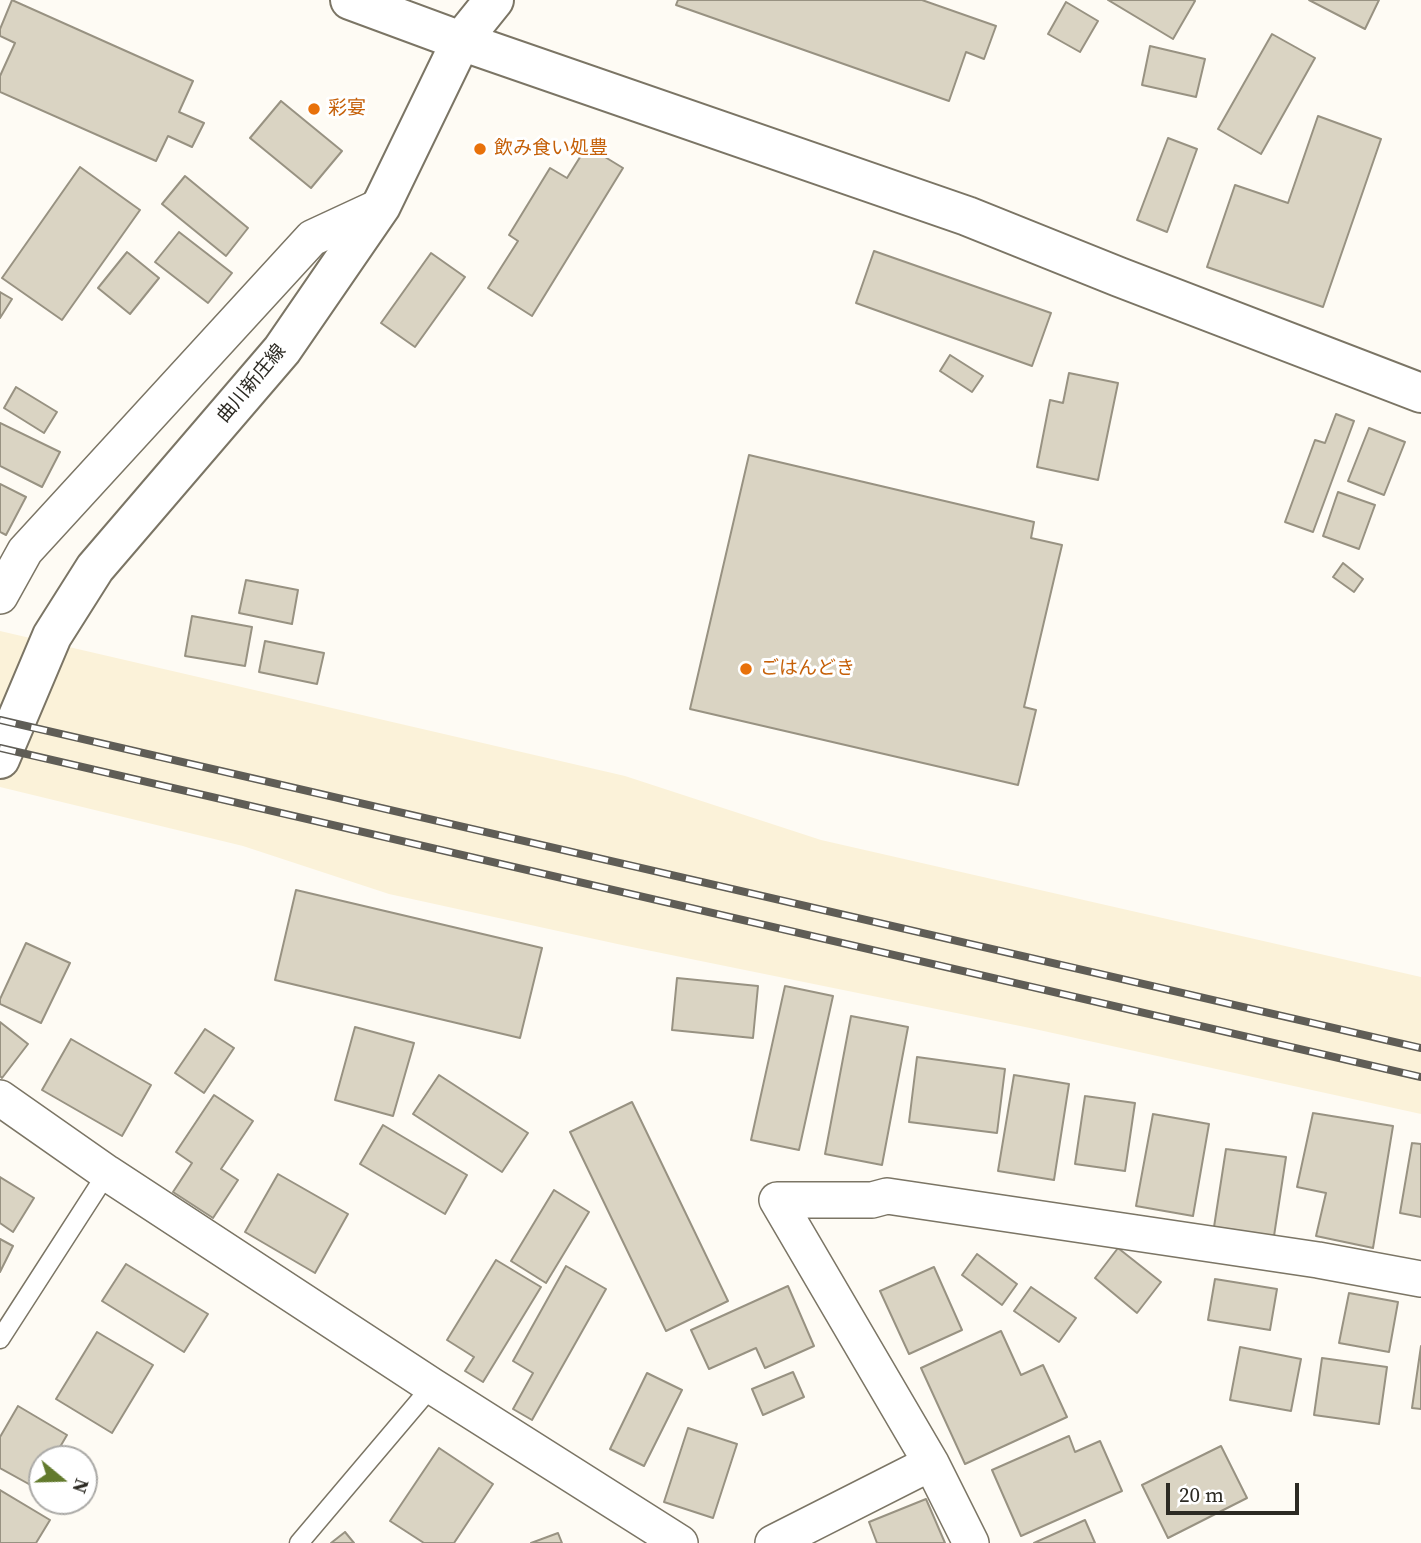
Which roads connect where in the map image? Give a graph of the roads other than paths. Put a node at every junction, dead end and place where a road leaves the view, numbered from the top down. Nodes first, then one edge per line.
1 (350, 0) edge
2 (494, 0) edge
3 (461, 41) junction
4 (381, 206) junction
5 (1421, 393) edge
6 (0, 596) edge
7 (0, 759) edge
8 (0, 1098) edge
9 (107, 1173) junction
10 (1421, 1279) edge
11 (0, 1339) edge
12 (432, 1386) junction
13 (932, 1464) junction
14 (299, 1543) edge
15 (680, 1543) edge
16 (773, 1543) edge
17 (971, 1543) edge

1 - 3 street
2 - 3 street, 曲川新庄線
3 - 4 street, 曲川新庄線
3 - 5 street
4 - 6 street
4 - 7 street, 曲川新庄線
8 - 9 street
9 - 11 lane
9 - 12 street
10 - 13 street
12 - 14 lane
12 - 15 street
13 - 16 street
13 - 17 street

